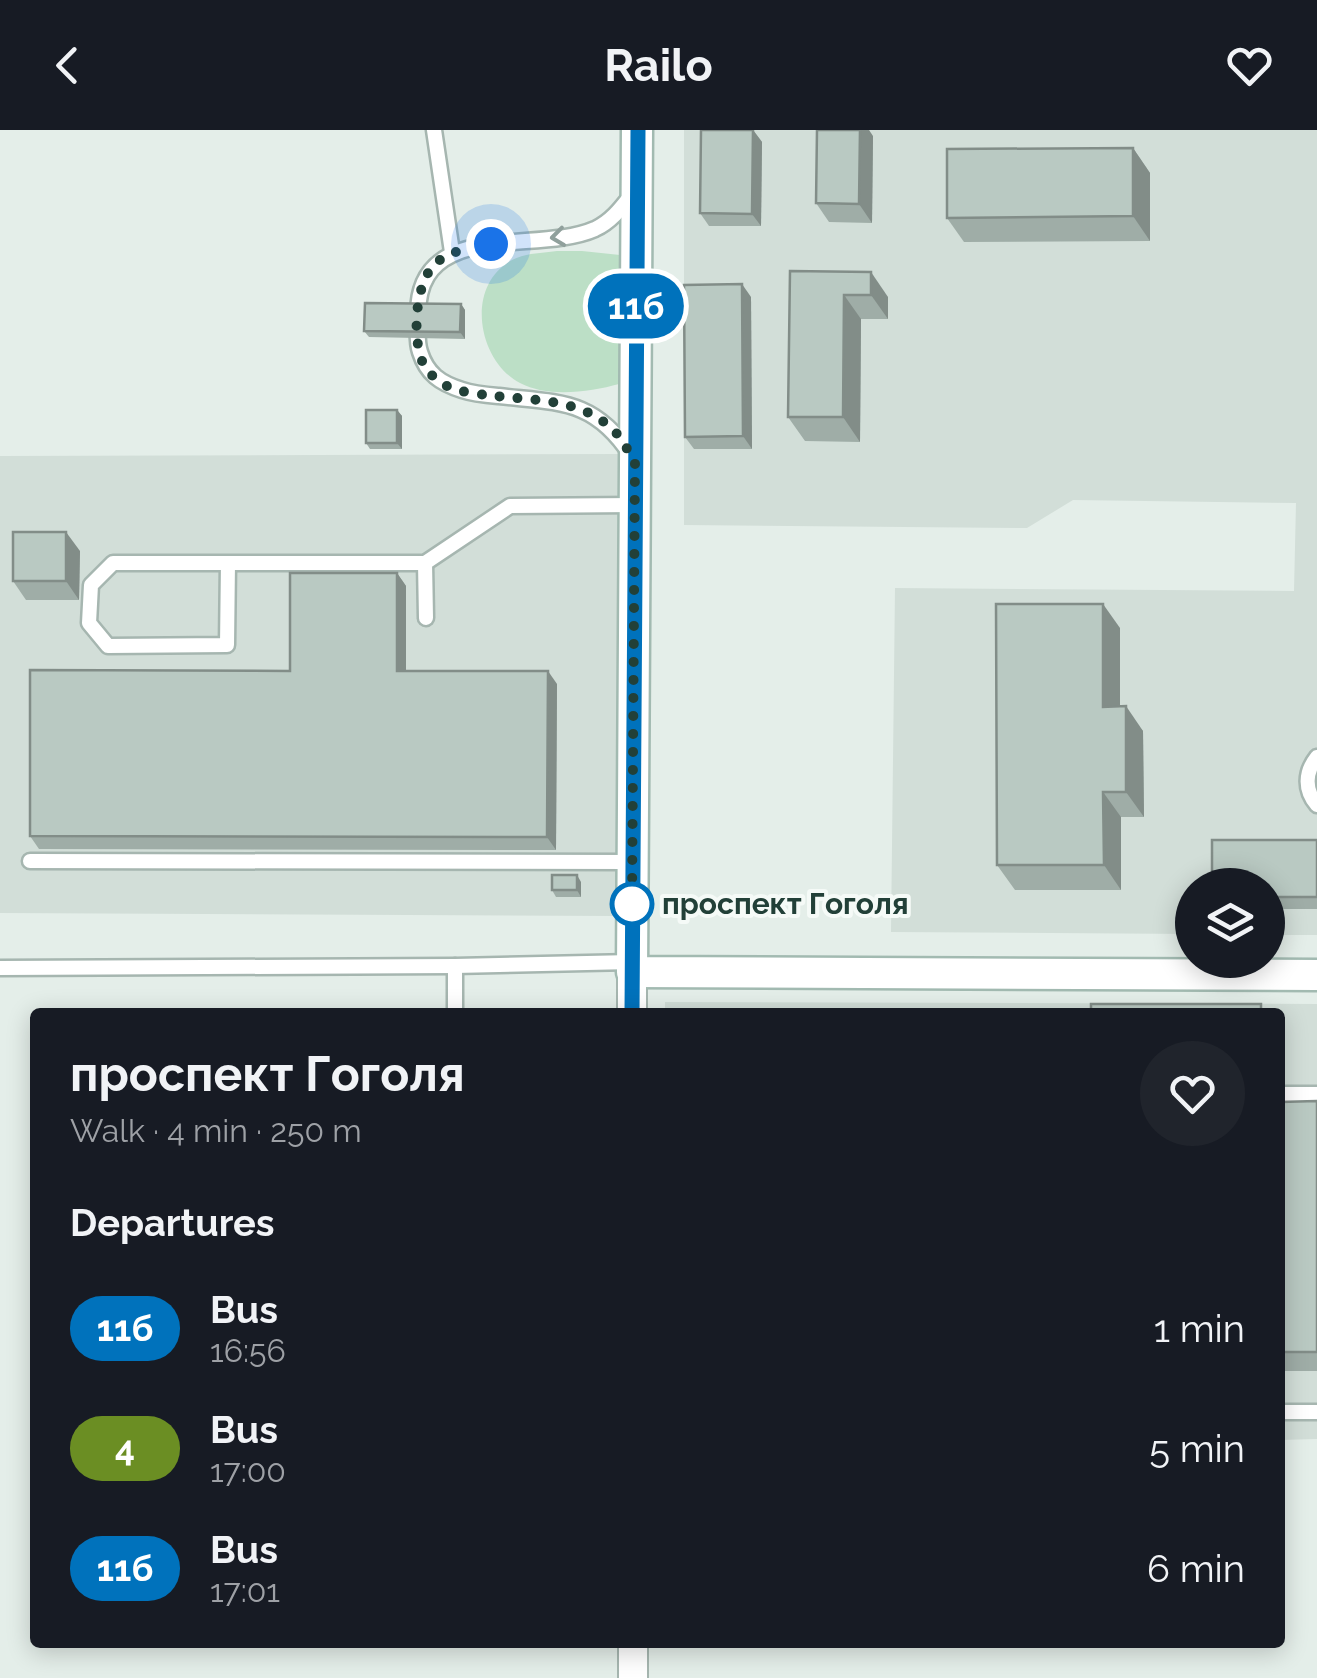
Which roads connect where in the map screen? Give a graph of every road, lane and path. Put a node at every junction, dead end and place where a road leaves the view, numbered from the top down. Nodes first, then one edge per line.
1 (434, 130) edge
2 (638, 130) edge
3 (637, 188) junction
4 (452, 252) junction
5 (635, 461) junction
6 (635, 505) junction
7 (228, 563) junction
8 (425, 563) junction
9 (426, 618) dead end
10 (1317, 757) edge
11 (1317, 805) edge
12 (30, 861) dead end
13 (633, 862) junction
14 (456, 966) junction
15 (632, 967) junction
16 (0, 968) edge
17 (1317, 975) edge
18 (455, 1008) edge
19 (632, 1008) edge
20 (1285, 1094) edge
21 (1317, 1094) edge
22 (1285, 1412) edge
23 (1317, 1412) edge
24 (633, 1648) edge
25 (633, 1678) edge

1 - 4 lane
2 - 3 street
3 -> 4 lane
3 - 5 street
4 - 5 lane
5 - 6 street
6 - 8 lane
6 - 13 street
7 - 7 lane
7 - 8 lane
8 - 9 lane
10 - 11 lane
12 - 13 lane
13 - 15 street
14 - 15 lane
14 - 16 lane
14 - 18 lane
15 - 17 street
15 - 19 street
20 - 21 lane
22 - 23 lane
24 - 25 street

